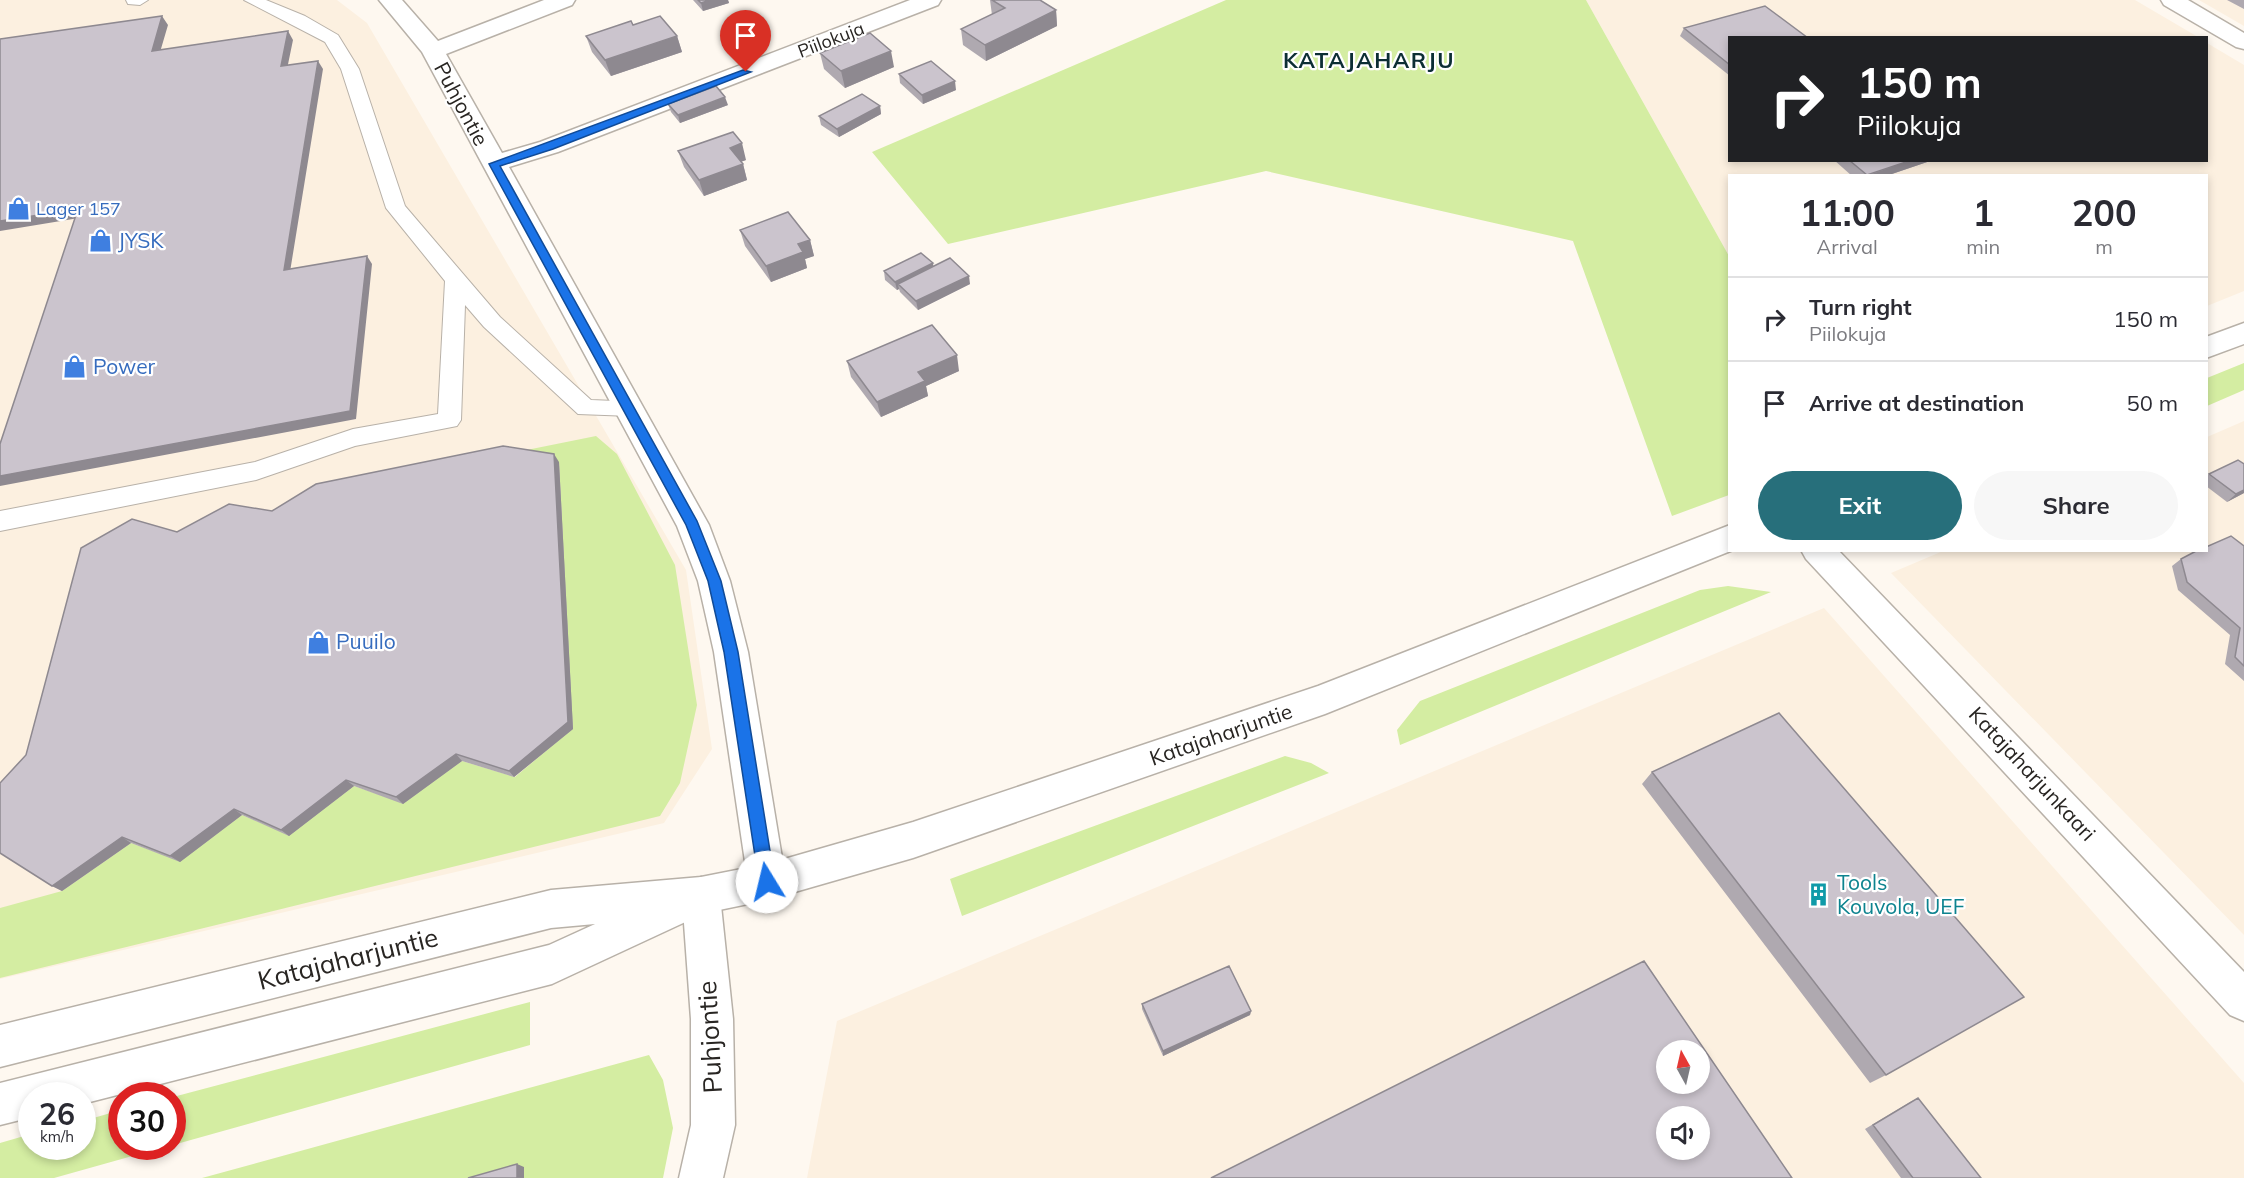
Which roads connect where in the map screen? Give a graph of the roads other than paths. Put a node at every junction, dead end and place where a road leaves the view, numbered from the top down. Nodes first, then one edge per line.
1 (134, 0) edge
2 (140, 0) edge
3 (252, 0) edge
4 (390, 0) edge
5 (564, 0) edge
6 (930, 0) edge
7 (2172, 0) edge
8 (2244, 42) edge
9 (433, 51) junction
10 (494, 164) junction
11 (456, 280) junction
12 (2244, 333) edge
13 (2208, 347) edge
14 (631, 408) junction
15 (0, 521) edge
16 (1728, 539) edge
17 (1819, 552) edge
18 (767, 882) junction
19 (700, 896) junction
20 (2244, 1001) edge
21 (0, 1046) edge
22 (85, 1082) edge
23 (18, 1099) edge
24 (0, 1104) edge
25 (701, 1178) edge

1 - 2 lane
3 - 11 lane
4 - 9 street, Puhjontie
5 - 9 street
6 - 10 street, Piilokuja
7 - 8 street
9 - 10 street, Puhjontie
10 - 14 street, Puhjontie
11 - 14 lane
11 - 15 lane
12 - 13 street
14 - 18 street, Puhjontie
16 - 18 street, Katajaharjuntie
17 - 20 street, Katajaharjunkaari
18 - 19 street, Katajaharjuntie
19 - 21 street, Katajaharjuntie
19 - 22 street, Katajaharjuntie
19 - 25 street, Puhjontie
23 - 24 street, Katajaharjuntie

